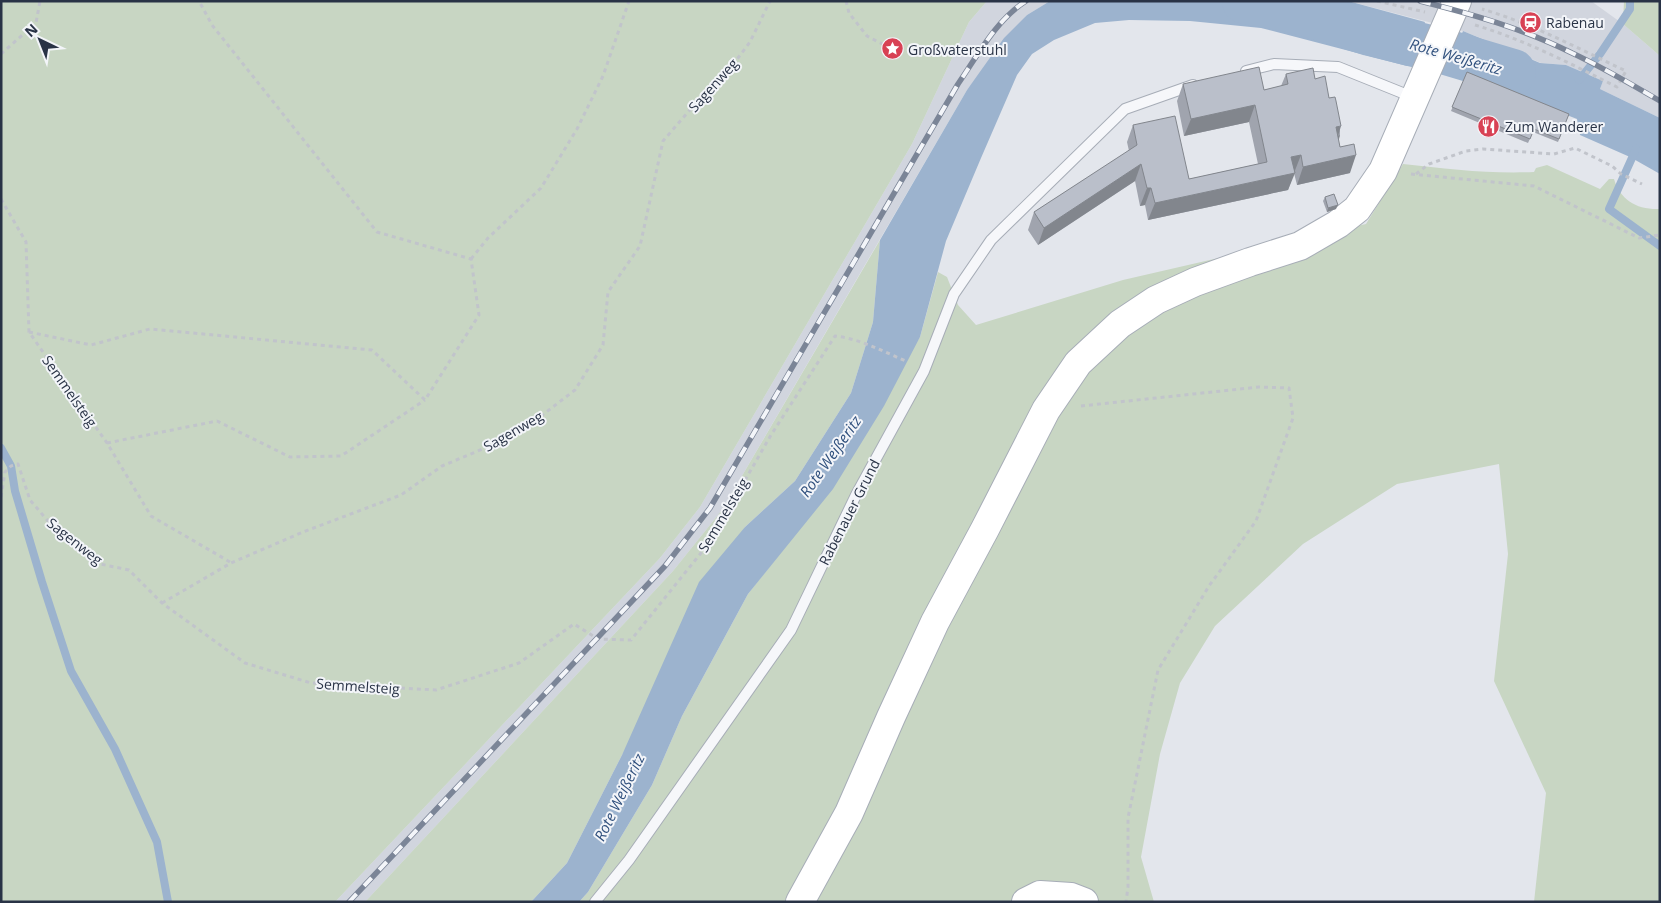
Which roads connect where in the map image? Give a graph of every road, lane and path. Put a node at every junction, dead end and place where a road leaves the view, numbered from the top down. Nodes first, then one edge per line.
1 (40, 1) edge
2 (199, 1) edge
3 (629, 1) edge
4 (770, 1) edge
5 (846, 1) edge
6 (1377, 1) edge
7 (1458, 13) edge
8 (892, 49) dead end
9 (1, 54) edge
10 (1237, 73) edge
11 (1200, 82) edge
12 (1416, 98) junction
13 (1383, 171) junction
14 (1416, 175) junction
15 (1642, 184) dead end
16 (1, 199) edge
17 (1659, 235) edge
18 (471, 259) junction
19 (29, 332) junction
20 (911, 364) dead end
21 (425, 400) junction
22 (1046, 410) junction
23 (107, 443) junction
24 (1, 497) edge
25 (231, 563) junction
26 (162, 603) junction
27 (595, 902) edge
28 (800, 902) edge
29 (1026, 902) edge
30 (1084, 902) edge
31 (1126, 902) edge

1 - 9 path
2 - 18 path
3 - 18 path
4 - 25 path, Sagenweg
5 - 8 path
6 - 7 path
7 - 7 path
7 - 12 street
10 - 12 lane
11 - 27 lane, Rabenauer Grund
12 - 13 street
13 - 14 path
13 - 22 street
14 - 15 path
14 - 17 path
16 - 19 path
18 - 21 path
19 - 21 path
19 - 23 path, Semmelsteig
20 - 26 path, Semmelsteig
21 - 23 path
22 - 28 street
22 - 31 path
23 - 25 path, Semmelsteig
24 - 26 path, Sagenweg
25 - 26 path
29 - 30 street

